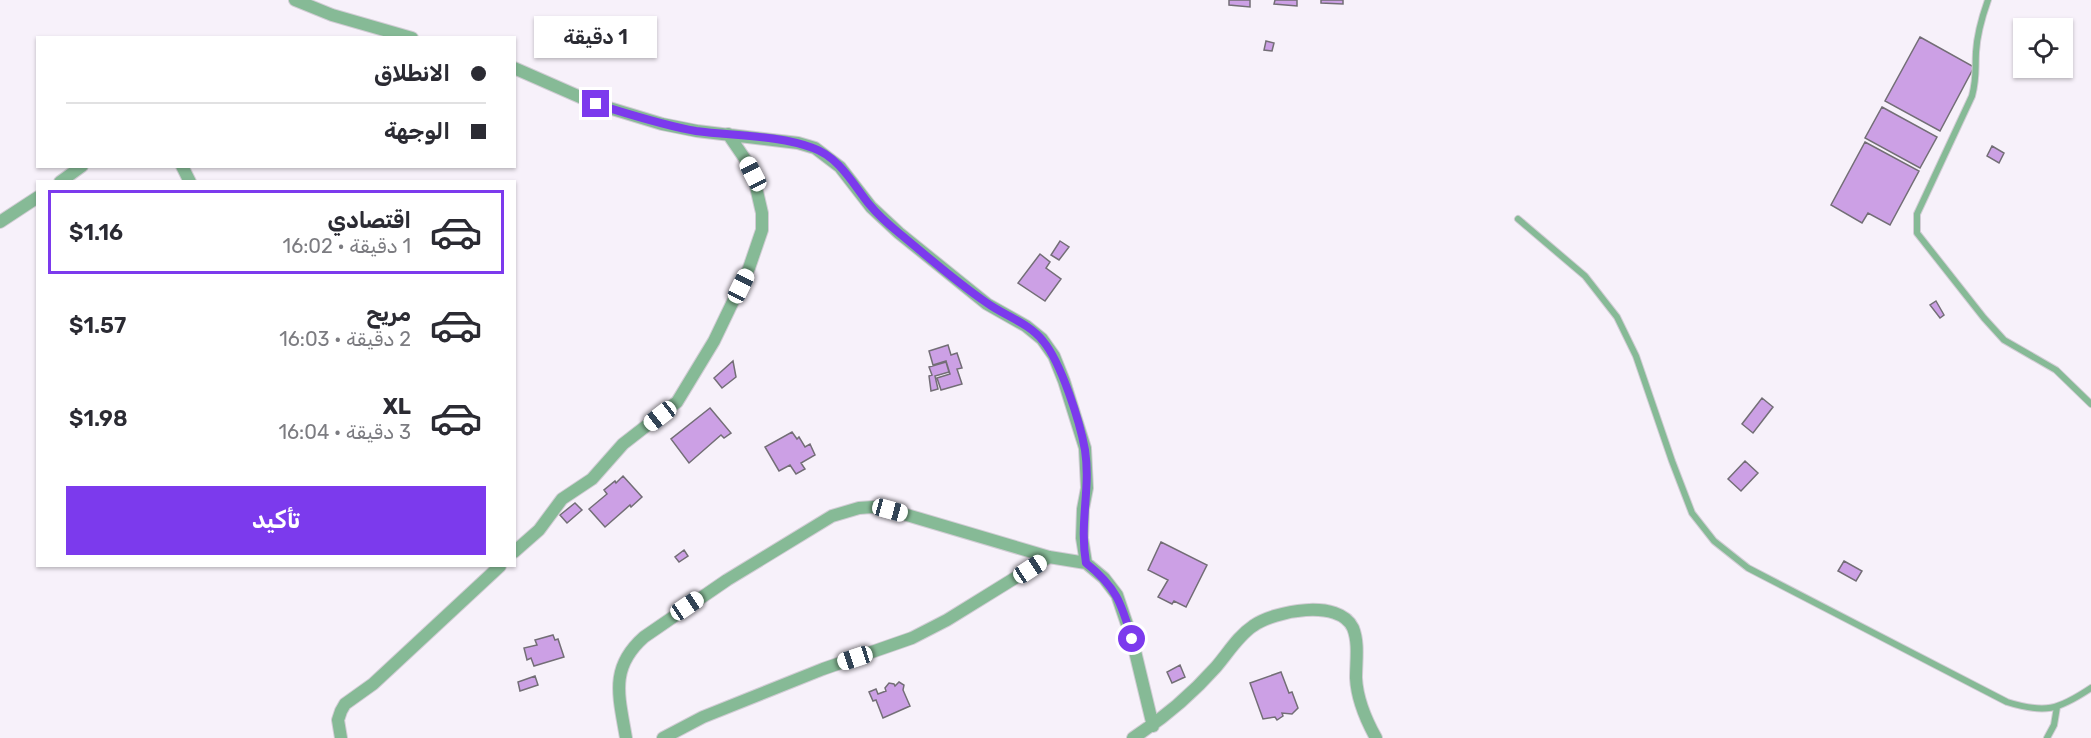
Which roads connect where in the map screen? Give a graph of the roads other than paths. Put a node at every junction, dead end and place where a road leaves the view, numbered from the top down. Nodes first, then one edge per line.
1 (295, 0) edge
2 (1988, 0) edge
3 (405, 36) edge
4 (516, 69) edge
5 (728, 134) junction
6 (79, 168) edge
7 (63, 180) edge
8 (36, 198) edge
9 (1518, 219) dead end
10 (0, 222) edge
11 (2091, 404) edge
12 (516, 550) edge
13 (1049, 556) junction
14 (1086, 563) junction
15 (499, 567) edge
16 (2091, 688) edge
17 (2057, 707) junction
18 (1153, 726) junction
19 (341, 738) edge
20 (626, 738) edge
21 (663, 738) edge
22 (1134, 738) edge
23 (1376, 738) edge
24 (2047, 738) edge

1 - 3 street
2 - 11 lane
4 - 5 street
5 - 12 street
5 - 14 street
6 - 7 street
8 - 10 street
9 - 17 lane
13 - 14 street
13 - 20 street
13 - 21 street
14 - 18 street
15 - 19 street
16 - 17 lane
17 - 24 lane
18 - 22 street
18 - 23 street

